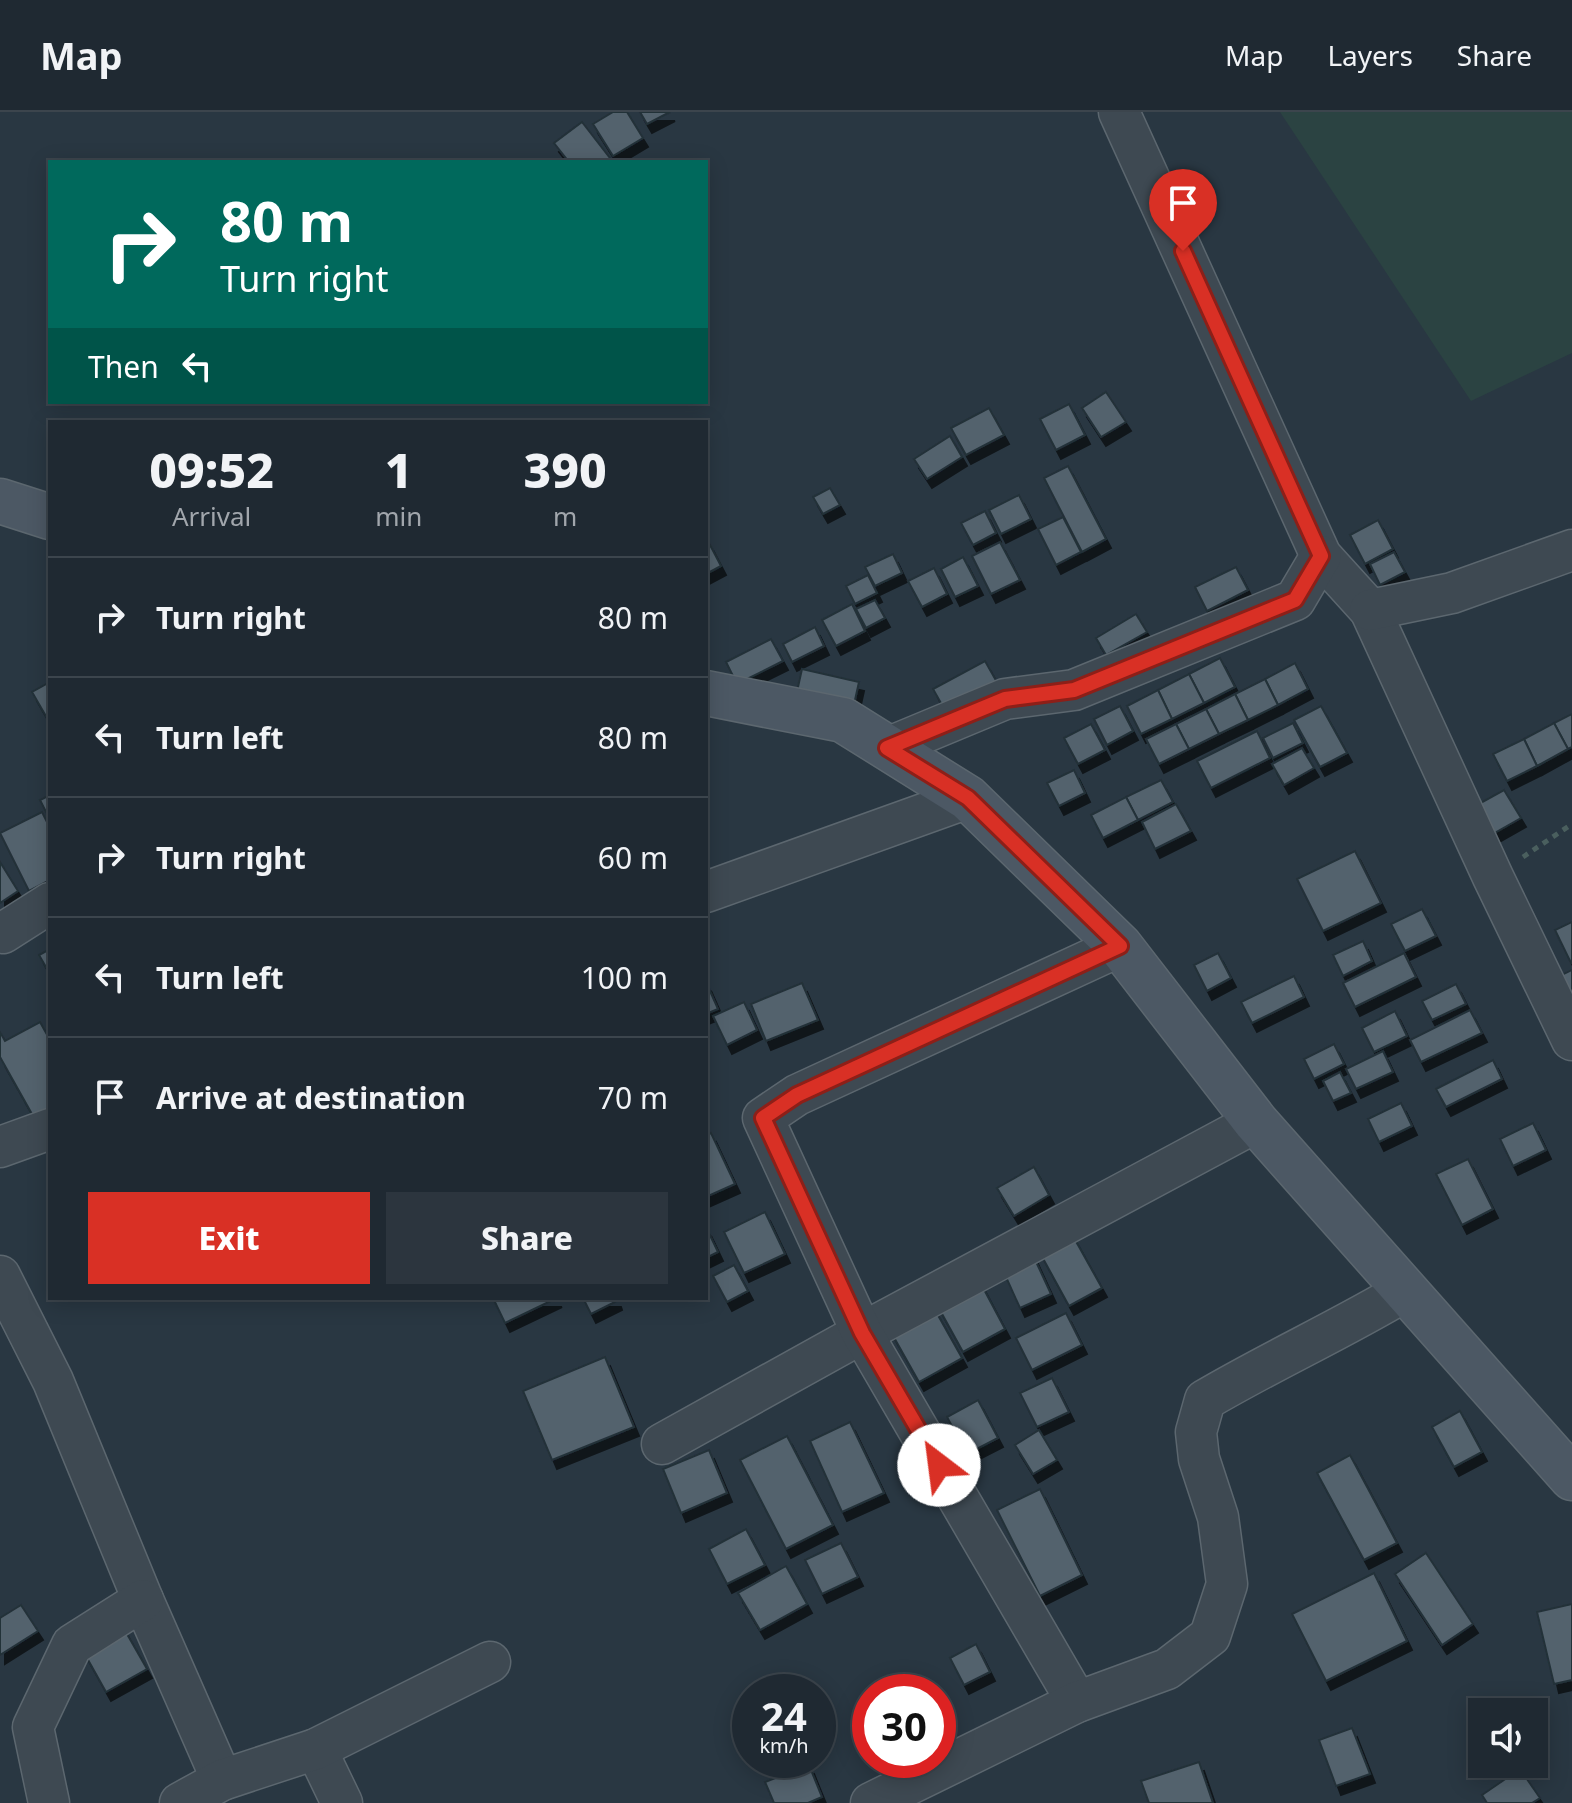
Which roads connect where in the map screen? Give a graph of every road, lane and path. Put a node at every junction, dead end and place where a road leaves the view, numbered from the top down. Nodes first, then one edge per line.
1 (1119, 112) edge
2 (0, 501) edge
3 (48, 516) edge
4 (1572, 550) edge
5 (1321, 556) junction
6 (1370, 610) junction
7 (708, 693) edge
8 (887, 748) junction
9 (968, 798) junction
10 (1572, 824) edge
11 (1493, 877) junction
12 (708, 891) edge
13 (48, 904) edge
14 (3, 933) dead end
15 (1120, 946) junction
16 (1572, 1040) edge
17 (1256, 1122) junction
18 (48, 1130) edge
19 (0, 1147) edge
20 (0, 1276) edge
21 (1405, 1291) junction
22 (862, 1333) junction
23 (662, 1444) dead end
24 (1572, 1478) edge
25 (143, 1600) junction
26 (490, 1662) dead end
27 (1077, 1702) junction
28 (316, 1749) junction
29 (222, 1780) junction
30 (49, 1803) edge
31 (180, 1803) edge
32 (342, 1803) edge
33 (871, 1803) edge

1 - 5 street
2 - 3 street
4 - 6 street
5 - 6 street
5 - 8 street
6 - 11 street
7 - 8 street
8 - 9 street
9 - 12 street
9 - 15 street
10 - 11 path
11 - 16 street
13 - 14 street
15 - 17 street
15 - 22 street
17 - 21 street
17 - 22 street
18 - 19 street
20 - 25 street
21 - 24 street
21 - 27 street
22 - 23 street
22 - 27 street
25 - 29 street
25 - 30 street
26 - 28 street
27 - 33 street
28 - 29 street
28 - 32 street
29 - 31 street

